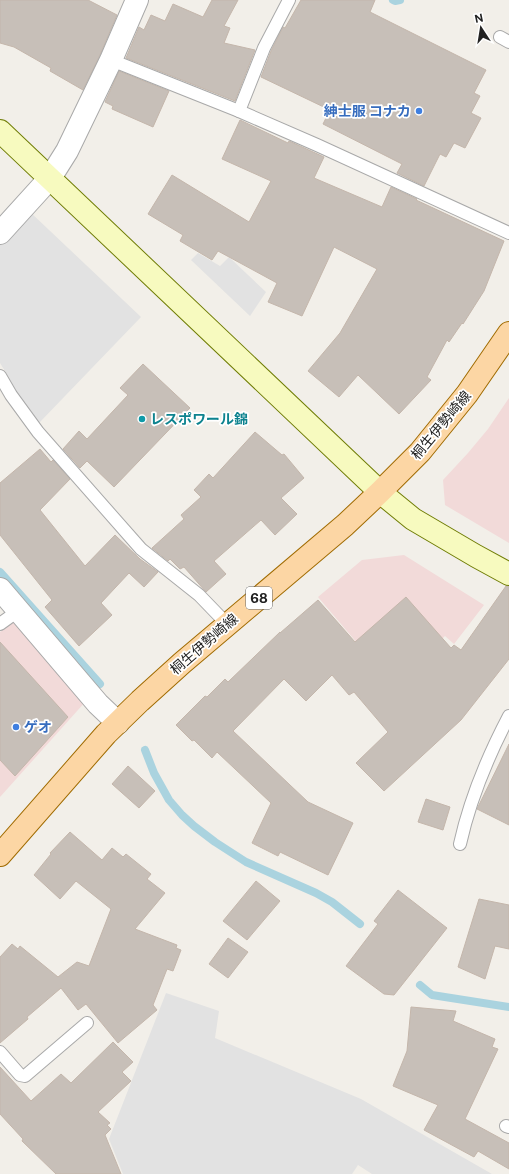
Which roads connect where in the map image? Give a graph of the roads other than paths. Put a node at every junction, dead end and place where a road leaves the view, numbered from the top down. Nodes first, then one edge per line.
1 (137, 0) edge
2 (289, 0) edge
3 (111, 60) junction
4 (239, 111) junction
5 (0, 131) edge
6 (50, 178) junction
7 (0, 233) edge
8 (509, 233) edge
9 (509, 333) edge
10 (0, 376) edge
11 (380, 492) junction
12 (509, 574) edge
13 (0, 589) edge
14 (18, 612) junction
15 (0, 624) edge
16 (227, 624) junction
17 (509, 716) edge
18 (118, 723) junction
19 (460, 844) dead end
20 (0, 855) edge
21 (87, 1023) dead end
22 (0, 1052) edge

1 - 3 street
2 - 4 lane
3 - 4 lane
3 - 6 street
4 - 8 lane
5 - 6 street
6 - 7 street
6 - 11 street
9 - 11 main road, 桐生伊勢崎線 / 68
10 - 16 lane
11 - 12 street
11 - 16 main road, 桐生伊勢崎線 / 68
13 - 14 street
14 - 15 lane
14 - 18 street
16 - 18 main road, 桐生伊勢崎線 / 68
17 - 19 lane
18 - 20 main road, 桐生伊勢崎線 / 68
21 - 22 lane

